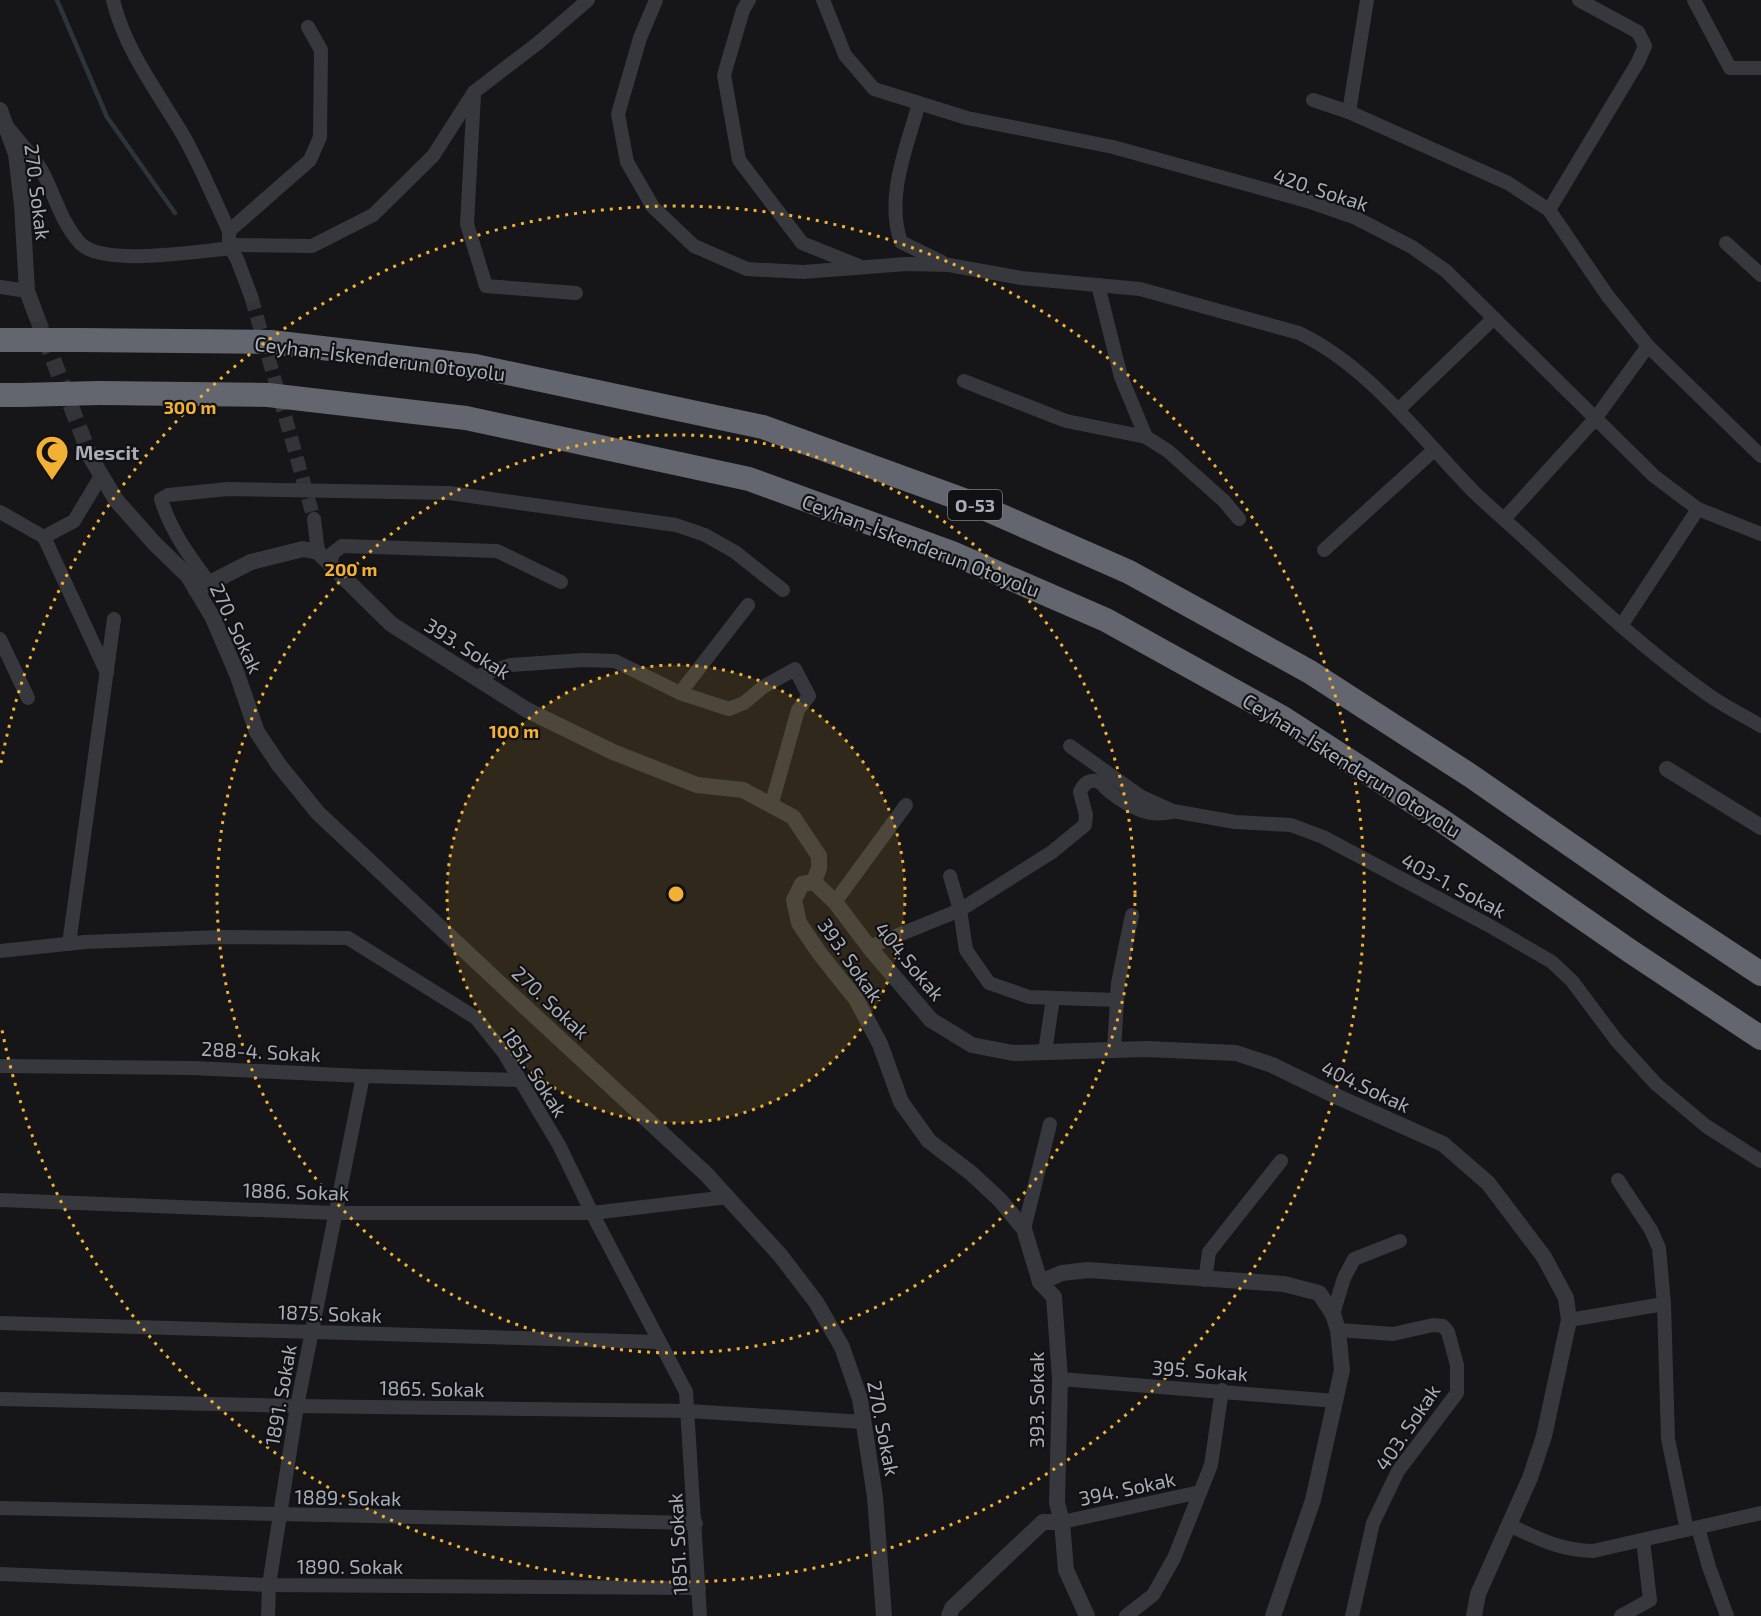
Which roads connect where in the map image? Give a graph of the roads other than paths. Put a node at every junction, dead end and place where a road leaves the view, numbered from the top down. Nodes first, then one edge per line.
1 (113, 0) edge
2 (588, 0) edge
3 (656, 0) edge
4 (749, 0) edge
5 (823, 0) edge
6 (1367, 0) edge
7 (1579, 0) edge
8 (1694, 0) edge
9 (308, 27) dead end
10 (1761, 68) edge
11 (474, 92) junction
12 (1313, 100) dead end
13 (919, 103) junction
14 (1349, 112) junction
15 (2, 116) edge
16 (1549, 210) junction
17 (229, 238) junction
18 (1726, 243) dead end
19 (950, 265) junction
20 (862, 267) junction
21 (1761, 275) edge
22 (1098, 285) junction
23 (0, 287) edge
24 (27, 291) junction
25 (576, 293) dead end
26 (251, 296) tunnel mouth
27 (36, 315) tunnel mouth
28 (1494, 318) junction
29 (0, 340) edge
30 (1648, 346) junction
31 (964, 381) dead end
32 (10, 395) edge
33 (1398, 410) junction
34 (1595, 419) junction
35 (1146, 437) junction
36 (1434, 450) junction
37 (1761, 456) edge
38 (91, 458) tunnel mouth
39 (101, 476) junction
40 (1698, 509) junction
41 (0, 512) edge
42 (314, 519) tunnel mouth
43 (1239, 519) dead end
44 (1504, 519) junction
45 (1761, 534) edge
46 (44, 537) junction
47 (1324, 550) dead end
48 (324, 557) junction
49 (561, 582) dead end
50 (203, 587) junction
51 (783, 590) dead end
52 (748, 605) dead end
53 (114, 619) dead end
54 (1621, 626) junction
55 (0, 639) edge
56 (107, 673) junction
57 (475, 677) junction
58 (680, 693) junction
59 (28, 698) dead end
60 (1761, 726) edge
61 (1070, 746) dead end
62 (1667, 769) dead end
63 (906, 805) dead end
64 (771, 806) junction
65 (1173, 811) junction
66 (1761, 827) edge
67 (950, 876) dead end
68 (814, 882) junction
69 (835, 902) junction
70 (960, 910) junction
71 (1132, 915) dead end
72 (69, 944) junction
73 (869, 947) junction
74 (0, 951) edge
75 (1761, 974) edge
76 (1053, 998) junction
77 (1117, 1000) junction
78 (1761, 1038) edge
79 (1114, 1050) junction
80 (1045, 1052) junction
81 (0, 1066) edge
82 (363, 1076) junction
83 (520, 1080) junction
84 (1050, 1124) dead end
85 (1281, 1161) dead end
86 (1761, 1161) edge
87 (1618, 1180) dead end
88 (728, 1197) junction
89 (0, 1200) edge
90 (335, 1213) junction
91 (592, 1214) junction
92 (1023, 1229) junction
93 (1400, 1241) dead end
94 (1205, 1280) junction
95 (1040, 1282) junction
96 (1664, 1304) junction
97 (1569, 1320) junction
98 (1335, 1322) junction
99 (0, 1323) edge
100 (311, 1332) junction
101 (659, 1342) junction
102 (1060, 1379) junction
103 (1222, 1390) junction
104 (0, 1399) edge
105 (1336, 1401) junction
106 (297, 1406) junction
107 (688, 1411) junction
108 (864, 1422) junction
109 (1200, 1491) junction
110 (0, 1508) edge
111 (1761, 1513) edge
112 (280, 1515) junction
113 (1062, 1522) junction
114 (696, 1523) junction
115 (1509, 1525) junction
116 (1692, 1529) junction
117 (1643, 1540) junction
118 (0, 1574) edge
119 (269, 1585) junction
120 (699, 1588) junction
121 (950, 1612) edge
122 (268, 1616) edge
123 (700, 1616) edge
124 (884, 1616) edge
125 (1087, 1616) edge
126 (1126, 1616) edge
127 (1273, 1616) edge
128 (1352, 1616) edge
129 (1474, 1616) edge
130 (1622, 1616) edge
131 (1726, 1616) edge

1 - 17 street
2 - 11 street
3 - 20 street
4 - 20 street
5 - 13 street, 420. Sokak
6 - 14 street
7 - 16 street
8 - 10 street
9 - 17 street
11 - 17 street
11 - 25 street
12 - 14 street
13 - 19 street
13 - 28 street, 420. Sokak
14 - 16 street
15 - 17 street
15 - 24 street, 270. Sokak
16 - 30 street
17 - 26 street
18 - 21 street
19 - 20 street
19 - 22 street
22 - 33 street
22 - 35 street
23 - 24 street
24 - 27 street, 270. Sokak
28 - 33 street
28 - 34 street, 420. Sokak
29 - 75 highway, Ceyhan-İskenderun Otoyolu / O-53, bridge
30 - 34 street
30 - 37 street
31 - 35 street
32 - 78 highway, Ceyhan-İskenderun Otoyolu, bridge
33 - 36 street
34 - 40 street, 420. Sokak
34 - 44 street
35 - 43 street
36 - 44 street
36 - 47 street
38 - 39 street, 270. Sokak
39 - 46 street
39 - 50 street, 270. Sokak
40 - 45 street, 420. Sokak
40 - 54 street
41 - 46 street
42 - 48 street
44 - 54 street
46 - 56 street
48 - 49 street
48 - 50 street
48 - 57 street, 393. Sokak
50 - 51 street
50 - 88 street, 270. Sokak
52 - 58 street
53 - 56 street
54 - 60 street
55 - 59 street
56 - 72 street
57 - 58 street
57 - 64 street, 393. Sokak
58 - 64 street
61 - 65 street, 403-1. Sokak
62 - 66 street
63 - 69 street
64 - 68 street, 393. Sokak
65 - 70 street
65 - 86 street, 403-1. Sokak
67 - 70 street
68 - 69 street, 404.Sokak
68 - 92 street, 393. Sokak
69 - 73 street, 404.Sokak
70 - 73 street
70 - 76 street
71 - 77 street
72 - 74 street, 1851. Sokak
72 - 83 street, 1851. Sokak
73 - 80 street, 404.Sokak
76 - 77 street
76 - 80 street
77 - 79 street
79 - 80 street, 404.Sokak
79 - 97 street, 404.Sokak
81 - 82 street, 288-4. Sokak
82 - 83 street, 288-4. Sokak
82 - 90 street, 1891. Sokak
83 - 91 street, 1851. Sokak
84 - 92 street
85 - 94 street
87 - 96 street
88 - 91 street, 1886. Sokak
88 - 108 street, 270. Sokak
89 - 90 street, 1886. Sokak
90 - 91 street, 1886. Sokak
90 - 100 street, 1891. Sokak
91 - 101 street, 1851. Sokak
92 - 95 street, 393. Sokak
93 - 98 street
94 - 95 street
94 - 98 street
95 - 102 street, 393. Sokak
96 - 97 street
96 - 116 street
97 - 115 street, 404.Sokak
98 - 105 street
98 - 128 street, 403. Sokak
99 - 100 street, 1875. Sokak
100 - 101 street, 1875. Sokak
100 - 106 street, 1891. Sokak
101 - 107 street, 1851. Sokak
102 - 103 street, 395. Sokak
102 - 113 street, 393. Sokak
103 - 105 street, 395. Sokak
103 - 109 street, 394. Sokak
104 - 106 street, 1865. Sokak
105 - 127 street
106 - 107 street, 1865. Sokak
106 - 112 street, 1891. Sokak
107 - 108 street, 1865. Sokak
107 - 114 street, 1851. Sokak
108 - 124 street, 270. Sokak
109 - 113 street, 394. Sokak
109 - 126 street, 394. Sokak
110 - 112 street, 1889. Sokak
111 - 116 street
112 - 114 street, 1889. Sokak
112 - 119 street, 1891. Sokak
113 - 121 street
113 - 125 street, 393. Sokak
114 - 120 street, 1851. Sokak
115 - 117 street
115 - 129 street, 404.Sokak
116 - 117 street
116 - 131 street
117 - 130 street
118 - 119 street, 1890. Sokak
119 - 120 street, 1890. Sokak
119 - 122 street, 1891. Sokak
120 - 123 street, 1851. Sokak

